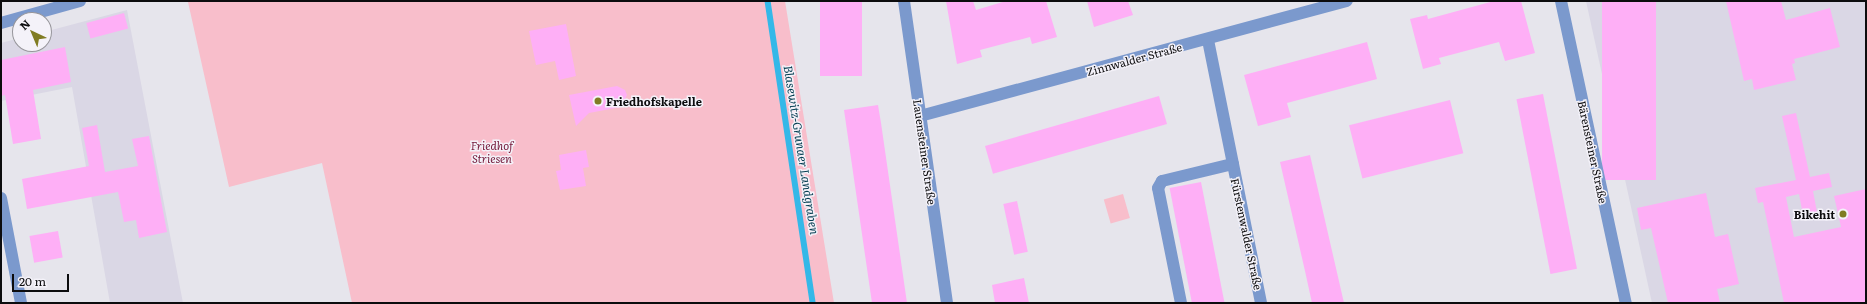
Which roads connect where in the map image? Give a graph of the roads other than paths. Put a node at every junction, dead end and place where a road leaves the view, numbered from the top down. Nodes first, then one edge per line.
1 (80, 1) edge
2 (904, 1) edge
3 (1347, 1) edge
4 (1561, 1) edge
5 (1, 23) edge
6 (1208, 40) junction
7 (920, 116) junction
8 (1233, 164) junction
9 (1, 198) edge
10 (21, 303) edge
11 (947, 303) edge
12 (1181, 303) edge
13 (1261, 303) edge
14 (1626, 303) edge

1 - 5 street
2 - 7 street, Lauensteiner Straße
3 - 6 street, Zinnwalder Straße
4 - 14 street, Bärensteiner Straße
6 - 7 street, Zinnwalder Straße
6 - 8 street, Fürstenwalder Straße
7 - 11 street, Lauensteiner Straße
8 - 12 street, Fürstenwalder Straße
8 - 13 street, Fürstenwalder Straße
9 - 10 street

